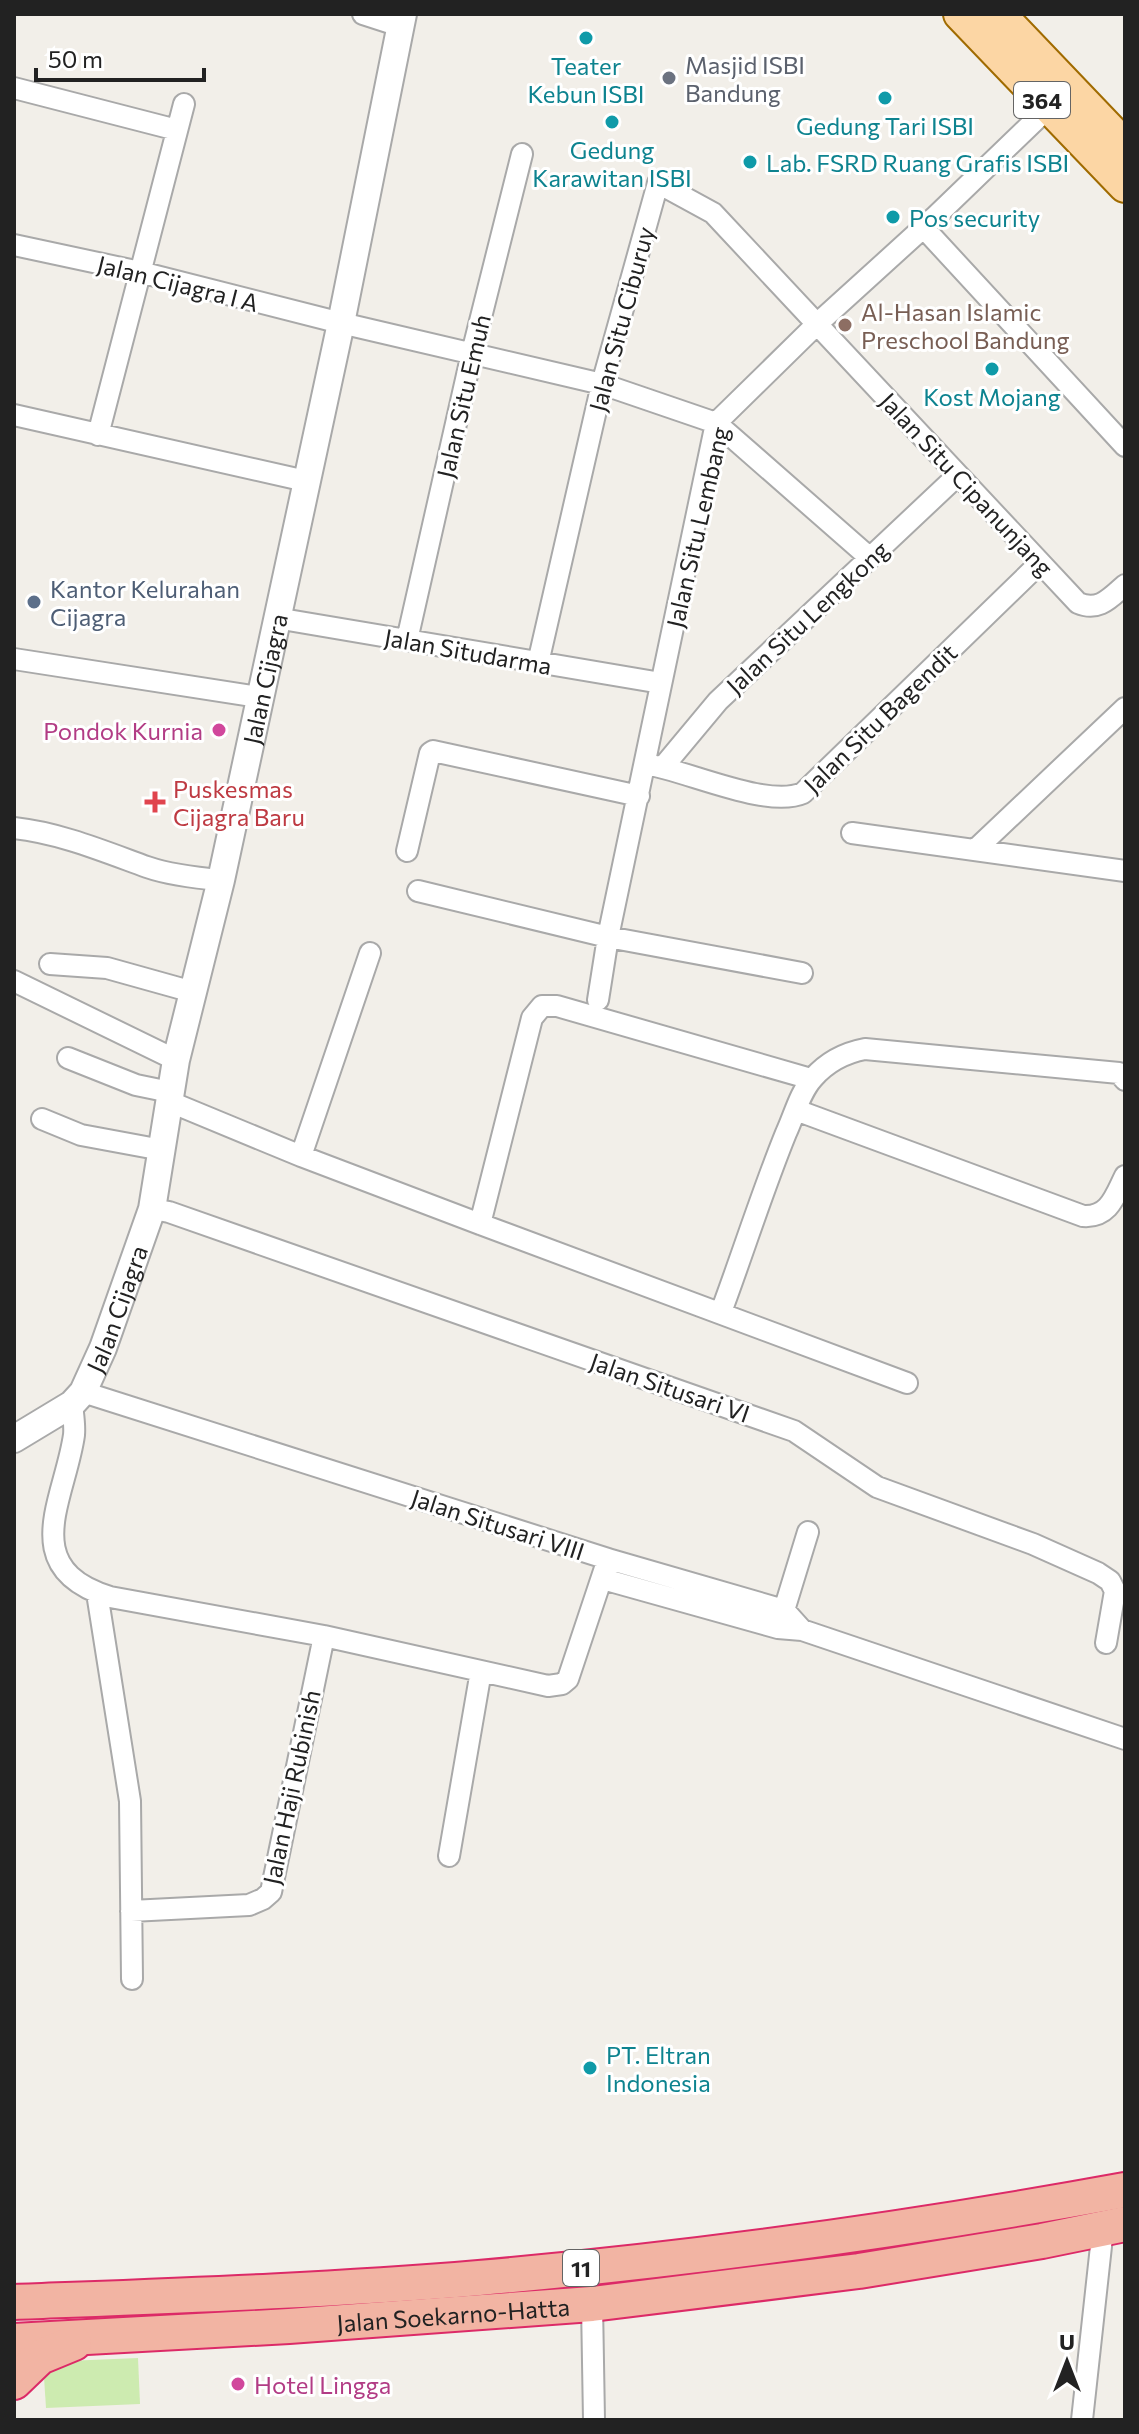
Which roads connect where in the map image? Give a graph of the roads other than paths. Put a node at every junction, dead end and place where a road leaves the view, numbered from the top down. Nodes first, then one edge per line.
1 (363, 14) edge
2 (960, 14) edge
3 (999, 14) edge
4 (402, 20) edge
5 (14, 88) edge
6 (184, 104) dead end
7 (1049, 107) junction
8 (177, 130) junction
9 (1125, 146) edge
10 (522, 154) dead end
11 (1125, 186) edge
12 (923, 227) junction
13 (14, 245) edge
14 (140, 272) junction
15 (341, 323) junction
16 (817, 324) junction
17 (472, 353) junction
18 (602, 384) junction
19 (14, 415) edge
20 (716, 423) junction
21 (98, 435) junction
22 (1125, 446) edge
23 (958, 475) junction
24 (306, 481) junction
25 (870, 558) junction
26 (1040, 563) junction
27 (1125, 585) edge
28 (276, 618) junction
29 (407, 640) junction
30 (14, 659) edge
31 (538, 663) junction
32 (661, 683) junction
33 (259, 697) junction
34 (1125, 708) edge
35 (654, 765) junction
36 (639, 796) junction
37 (14, 828) edge
38 (852, 833) dead end
39 (975, 850) junction
40 (407, 851) dead end
41 (1125, 871) edge
42 (221, 880) junction
43 (418, 891) dead end
44 (608, 937) junction
45 (370, 953) dead end
46 (50, 964) dead end
47 (802, 973) dead end
48 (14, 981) edge
49 (193, 992) junction
50 (598, 1000) dead end
51 (68, 1058) dead end
52 (176, 1060) junction
53 (811, 1079) junction
54 (1125, 1080) edge
55 (169, 1097) junction
56 (796, 1110) junction
57 (42, 1119) dead end
58 (162, 1150) junction
59 (301, 1156) junction
60 (1125, 1176) edge
61 (152, 1209) junction
62 (480, 1224) junction
63 (721, 1312) junction
64 (907, 1383) dead end
65 (77, 1398) junction
66 (14, 1439) edge
67 (808, 1532) dead end
68 (606, 1569) junction
69 (97, 1593) junction
70 (781, 1619) junction
71 (324, 1636) junction
72 (1106, 1643) dead end
73 (481, 1671) junction
74 (1125, 1739) edge
75 (449, 1856) dead end
76 (131, 1911) junction
77 (132, 1979) dead end
78 (1125, 2190) edge
79 (1114, 2226) edge
80 (14, 2302) edge
81 (592, 2304) junction
82 (90, 2338) junction
83 (14, 2341) edge
84 (14, 2382) edge
85 (594, 2420) edge
86 (1082, 2420) edge

1 - 4 street
2 - 7 main road, 364
3 - 9 main road, 364
4 - 15 street, Jalan Cijagra
5 - 8 street
6 - 8 street
7 - 11 main road, 364
7 - 12 street, Jalan Situ Lembang
8 - 14 street
10 - 17 street, Jalan Situ Emuh
12 - 16 street, Jalan Situ Lembang
12 - 22 street
13 - 14 street, Jalan Cijagra I A
14 - 15 street, Jalan Cijagra I A
14 - 21 street
15 - 17 street, Jalan Cijagra I A
15 - 24 street, Jalan Cijagra
16 - 18 street, Jalan Situ Ciburuy
16 - 20 street, Jalan Situ Lembang
16 - 23 street, Jalan Situ Cipanunjang
17 - 18 street, Jalan Cijagra I A
17 - 29 street, Jalan Situ Emuh
18 - 20 street, Jalan Cijagra I A
18 - 31 street, Jalan Situ Ciburuy
19 - 21 street
20 - 25 street
20 - 32 street, Jalan Situ Lembang
21 - 24 street
23 - 25 street, Jalan Situ Lengkong
23 - 26 street, Jalan Situ Cipanunjang
24 - 28 street, Jalan Cijagra
25 - 35 street, Jalan Situ Lengkong
26 - 27 street, Jalan Situ Cipanunjang
26 - 35 street, Jalan Situ Bagendit
28 - 29 street, Jalan Situdarma
28 - 33 street, Jalan Cijagra
29 - 31 street, Jalan Situdarma
30 - 33 street
31 - 32 street, Jalan Situdarma
32 - 35 street, Jalan Situ Lembang
33 - 42 street, Jalan Cijagra
34 - 39 street
35 - 36 street, Jalan Situ Lembang
36 - 40 street
36 - 44 street, Jalan Situ Lembang
37 - 42 street
38 - 39 street
39 - 41 street
42 - 49 street, Jalan Cijagra
43 - 44 street
44 - 47 street
44 - 50 street, Jalan Situ Lembang
45 - 59 street
46 - 49 street
48 - 52 street
49 - 52 street, Jalan Cijagra
51 - 55 street
52 - 55 street, Jalan Cijagra
53 - 54 street
53 - 56 street
53 - 62 street
55 - 58 street, Jalan Cijagra
55 - 59 street
56 - 60 street
56 - 63 street
57 - 58 street
58 - 61 street, Jalan Cijagra
59 - 62 street
61 - 65 street, Jalan Cijagra
61 - 72 street, Jalan Situsari VI
62 - 63 street
63 - 64 street
65 - 66 street
65 - 68 street, Jalan Situsari VIII
65 - 69 street
67 - 70 street
68 - 70 street
68 - 73 street, Jalan Situsari VIII
69 - 71 street, Jalan Situsari VIII
69 - 76 street
70 - 74 street
71 - 73 street, Jalan Situsari VIII
71 - 76 street, Jalan Haji Rubinish
73 - 75 street
76 - 77 street
78 - 80 highway, Jalan Soekarno-Hatta / 11
79 - 81 highway, Jalan Soekarno-Hatta / 11
79 - 86 street
81 - 82 highway, Jalan Soekarno-Hatta / 11
81 - 85 street
82 - 83 highway, Jalan Soekarno-Hatta / 11
82 - 84 highway

